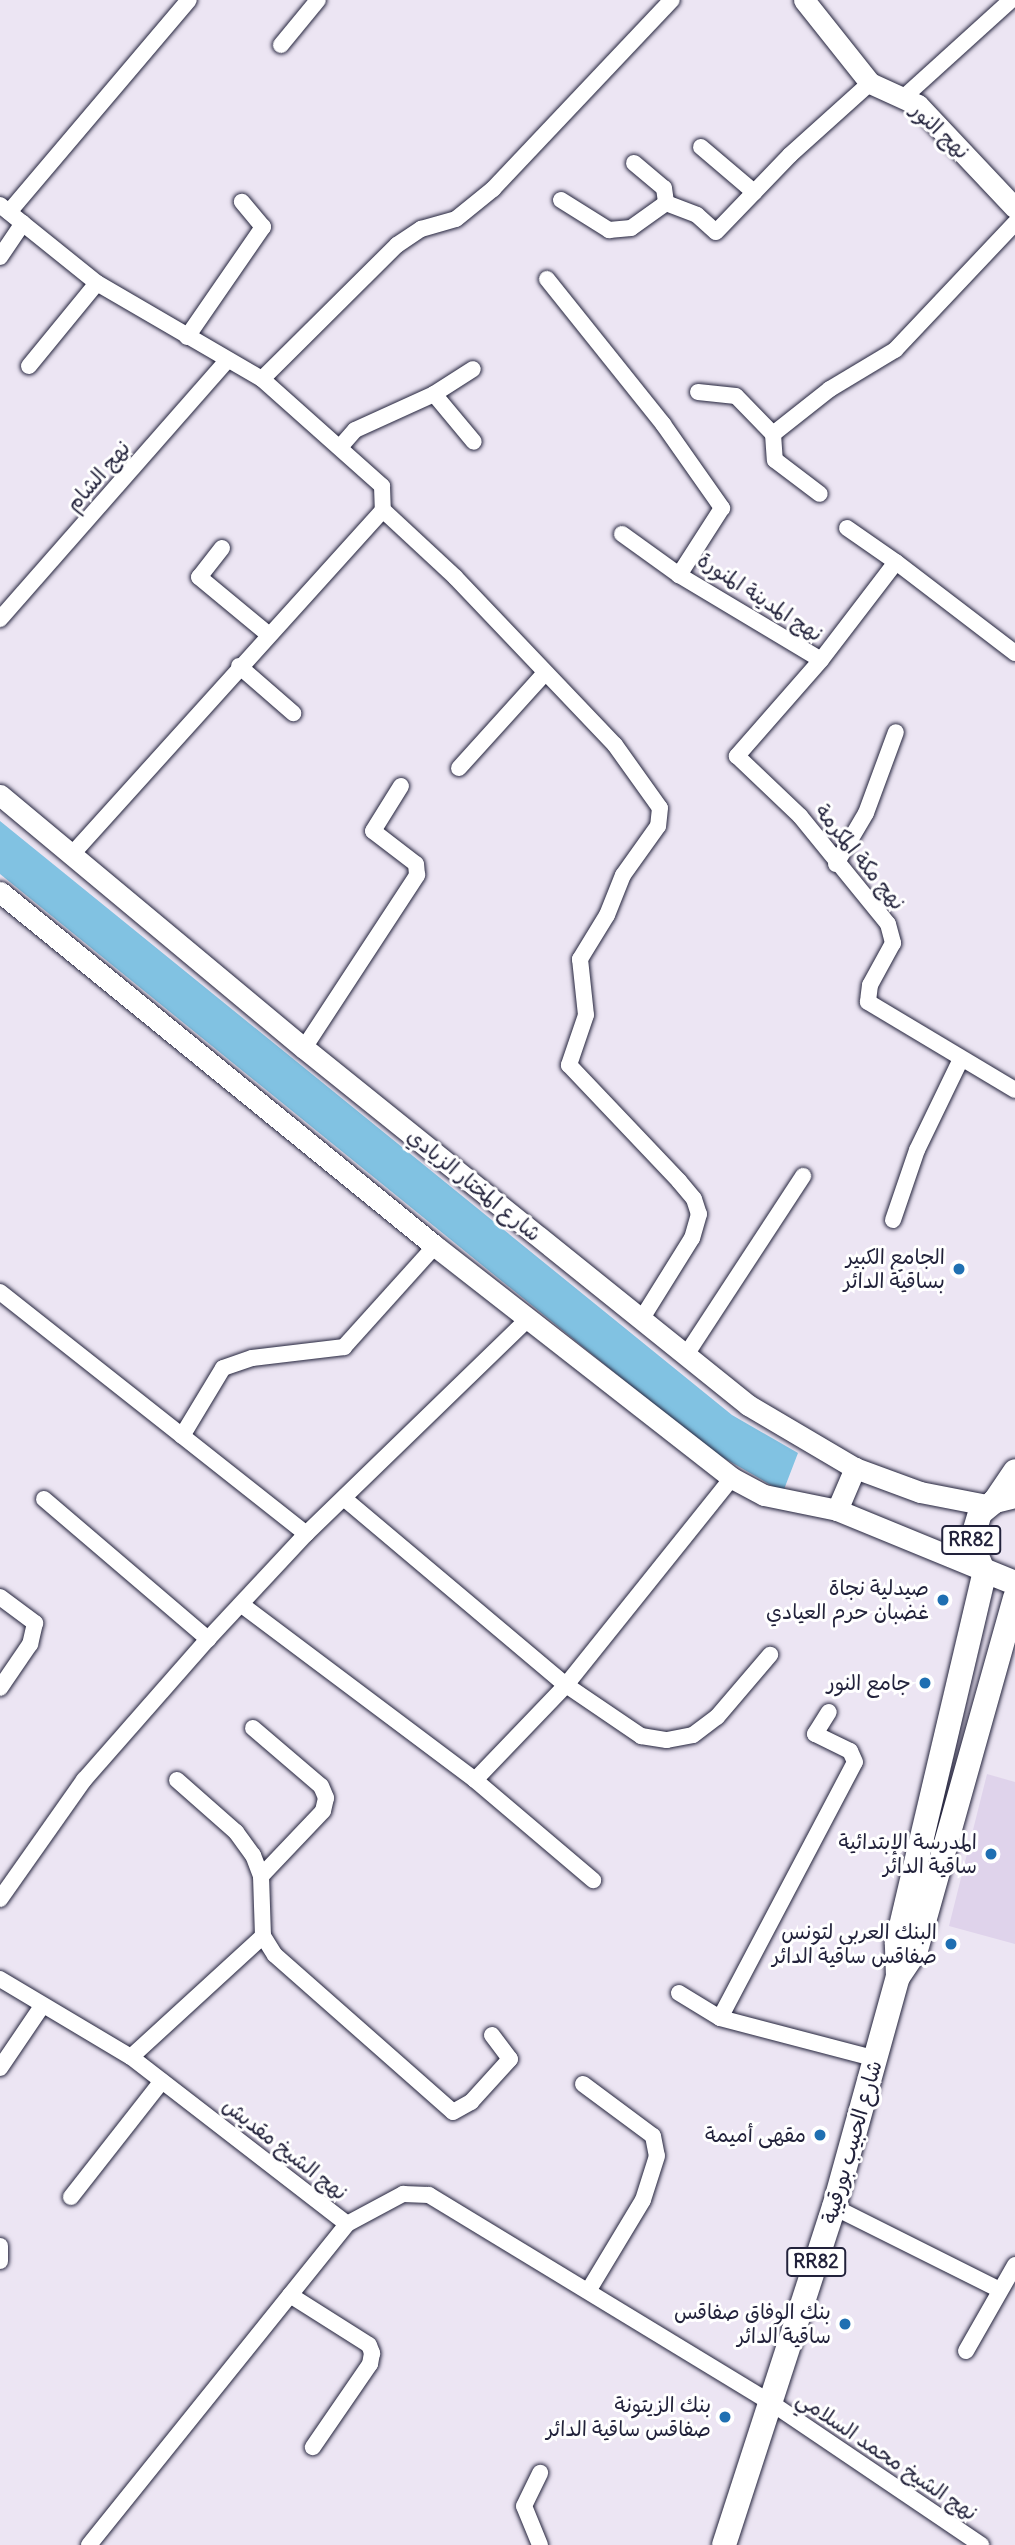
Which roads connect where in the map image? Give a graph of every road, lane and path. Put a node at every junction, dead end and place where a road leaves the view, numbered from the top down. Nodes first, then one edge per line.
1 (189, 0) edge
2 (318, 0) edge
3 (673, 0) edge
4 (804, 0) edge
5 (1011, 0) edge
6 (281, 44) dead end
7 (870, 83) junction
8 (903, 98) junction
9 (701, 147) dead end
10 (634, 163) dead end
11 (754, 192) junction
12 (561, 200) dead end
13 (242, 202) dead end
14 (666, 203) junction
15 (5, 208) edge
16 (1015, 208) edge
17 (23, 223) junction
18 (1015, 223) edge
19 (0, 257) edge
20 (548, 279) dead end
21 (97, 283) junction
22 (187, 337) junction
23 (227, 361) junction
24 (29, 366) dead end
25 (473, 369) dead end
26 (262, 379) junction
27 (698, 392) dead end
28 (434, 394) junction
29 (773, 434) junction
30 (474, 442) dead end
31 (341, 446) junction
32 (820, 494) dead end
33 (383, 510) junction
34 (846, 528) dead end
35 (622, 534) dead end
36 (222, 548) dead end
37 (897, 562) junction
38 (679, 575) junction
39 (0, 619) edge
40 (268, 634) junction
41 (1015, 653) edge
42 (821, 660) junction
43 (239, 666) junction
44 (544, 674) junction
45 (293, 713) dead end
46 (896, 732) dead end
47 (459, 768) dead end
48 (401, 786) dead end
49 (0, 795) edge
50 (71, 855) junction
51 (836, 864) junction
52 (0, 892) edge
53 (304, 1048) junction
54 (961, 1059) junction
55 (1015, 1090) edge
56 (803, 1176) dead end
57 (894, 1220) dead end
58 (435, 1245) junction
59 (0, 1292) edge
60 (527, 1319) junction
61 (641, 1320) junction
62 (686, 1355) junction
63 (182, 1436) junction
64 (855, 1468) junction
65 (1015, 1471) edge
66 (732, 1478) junction
67 (44, 1499) dead end
68 (346, 1500) junction
69 (999, 1501) edge
70 (837, 1510) junction
71 (306, 1535) junction
72 (984, 1571) junction
73 (1015, 1583) edge
74 (0, 1597) edge
75 (1015, 1598) edge
76 (242, 1605) junction
77 (208, 1639) junction
78 (770, 1655) dead end
79 (1015, 1673) edge
80 (566, 1685) junction
81 (0, 1688) edge
82 (988, 1694) junction
83 (829, 1712) dead end
84 (253, 1728) dead end
85 (177, 1780) dead end
86 (475, 1780) junction
87 (261, 1876) junction
88 (593, 1880) dead end
89 (0, 1899) edge
90 (263, 1936) junction
91 (898, 1977) junction
92 (0, 1979) edge
93 (679, 1993) dead end
94 (42, 2006) junction
95 (720, 2018) junction
96 (492, 2035) dead end
97 (131, 2057) junction
98 (876, 2059) junction
99 (0, 2068) edge
100 (162, 2081) junction
101 (583, 2084) dead end
102 (71, 2197) dead end
103 (834, 2207) junction
104 (347, 2224) junction
105 (0, 2246) edge
106 (0, 2261) edge
107 (1015, 2265) edge
108 (998, 2289) junction
109 (588, 2291) junction
110 (290, 2295) junction
111 (966, 2351) dead end
112 (770, 2402) junction
113 (313, 2447) dead end
114 (540, 2473) dead end
115 (89, 2545) edge
116 (540, 2545) edge
117 (724, 2545) edge
118 (981, 2545) edge

1 - 15 street
2 - 6 street
3 - 26 street
4 - 7 main road, نهج النور
5 - 8 street
7 - 8 main road, نهج النور
7 - 11 street
8 - 16 main road, نهج النور
9 - 11 street
10 - 14 street
11 - 14 street
12 - 14 street
13 - 22 street
15 - 17 street
17 - 19 street
17 - 21 street
18 - 29 street
20 - 38 street, نهج المدينة المنورة
21 - 22 street
21 - 24 street
22 - 23 street
23 - 26 street
23 - 39 street, نهج الشام
25 - 28 street
26 - 31 street
27 - 29 street
28 - 30 street
28 - 31 street
29 - 32 street
31 - 33 street
33 - 40 street
33 - 44 street
34 - 37 street
35 - 38 street
36 - 40 street
37 - 41 street
37 - 42 street, نهج المدينة المنورة
38 - 42 street, نهج المدينة المنورة
40 - 43 street
42 - 51 street, نهج مكة المكرمة
43 - 45 street
43 - 50 street
44 - 47 street
44 - 61 street
46 - 51 street
48 - 53 street
49 - 50 main road, شارع المختار الزيادي
50 - 53 main road, شارع المختار الزيادي
51 - 54 street, نهج مكة المكرمة
52 - 58 main road
53 - 61 main road, شارع المختار الزيادي
54 - 55 street, نهج مكة المكرمة
54 - 57 street
56 - 62 street
58 - 60 main road
58 - 63 street
59 - 63 street
60 - 66 main road
60 - 68 street
61 - 62 main road, شارع المختار الزيادي
62 - 64 main road, شارع المختار الزيادي
63 - 71 street
64 - 69 main road, شارع المختار الزيادي
64 - 70 main road
65 - 69 main road, RR82
66 - 70 main road
66 - 80 street
67 - 77 street
68 - 71 street
68 - 80 street
69 - 72 main road, RR82
70 - 72 main road
71 - 76 street
72 - 73 main road, RR82
72 - 91 main road, شارع الحبيب بورقيبة / RR82
74 - 81 street
75 - 82 main road, شارع الحبيب بورقيبة / RR82
76 - 77 street
76 - 86 street
77 - 89 street
78 - 80 street
79 - 82 main road
80 - 86 street
82 - 91 main road, شارع الحبيب بورقيبة / RR82
83 - 95 street
84 - 87 street
85 - 87 street
86 - 88 street
87 - 90 street
90 - 96 street
90 - 97 street
91 - 98 main road, شارع الحبيب بورقيبة / RR82
92 - 94 street, نهج الشيخ مقديش
93 - 95 street
94 - 97 street, نهج الشيخ مقديش
94 - 99 street
95 - 98 street
97 - 100 street, نهج الشيخ مقديش
98 - 103 main road, شارع الحبيب بورقيبة / RR82
100 - 102 street
100 - 104 street, نهج الشيخ مقديش
101 - 109 street
103 - 108 street
103 - 112 main road, شارع الحبيب بورقيبة / RR82
104 - 109 street, نهج الشيخ مقديش
104 - 110 street
105 - 106 street
107 - 108 street
108 - 111 street
109 - 112 street, نهج الشيخ مقديش
110 - 113 street
110 - 115 street
112 - 117 main road, شارع الحبيب بورقيبة / RR82
112 - 118 street, نهج الشيخ محمد السلامي
114 - 116 street

